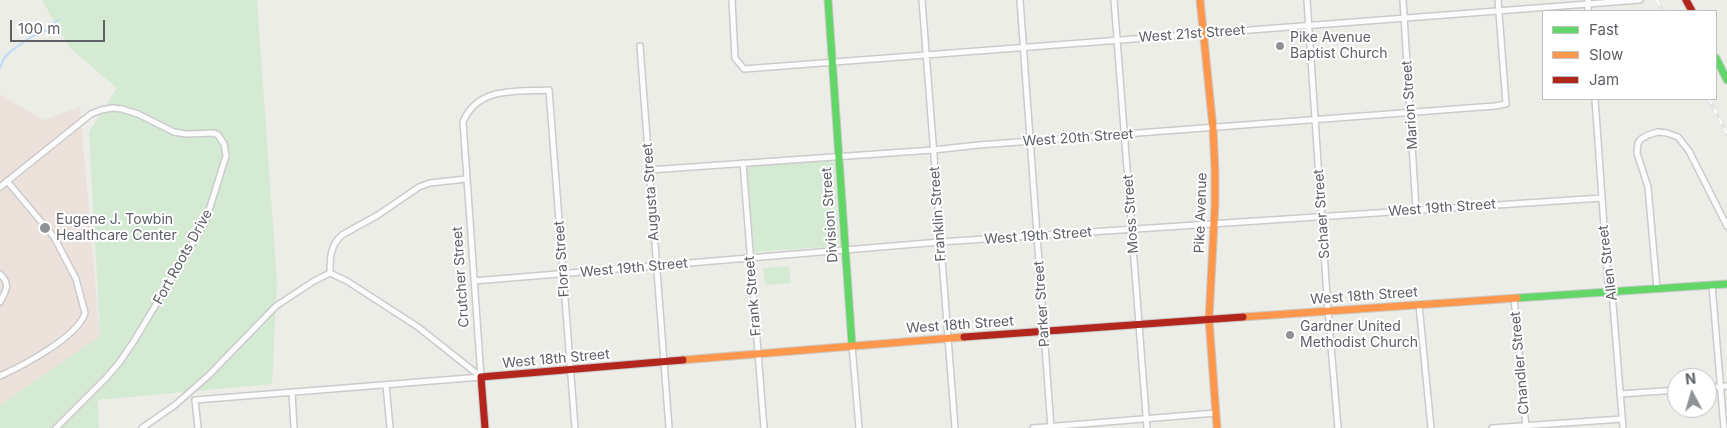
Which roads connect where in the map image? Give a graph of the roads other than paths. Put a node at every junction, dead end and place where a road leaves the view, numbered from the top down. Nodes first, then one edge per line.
1 (732, 0) edge
2 (828, 0) edge
3 (922, 0) edge
4 (1020, 0) edge
5 (1114, 0) edge
6 (1200, 0) edge
7 (1307, 0) edge
8 (1403, 0) edge
9 (1498, 0) edge
10 (1640, 0) edge
11 (1588, 2) edge
12 (1499, 11) junction
13 (1404, 18) junction
14 (1308, 26) junction
15 (1204, 34) junction
16 (1117, 40) junction
17 (640, 46) dead end
18 (1023, 48) junction
19 (926, 56) junction
20 (1717, 60) edge
21 (832, 62) junction
22 (1727, 80) edge
23 (1595, 100) edge
24 (1410, 113) junction
25 (1315, 120) junction
26 (462, 125) joint
27 (1213, 128) junction
28 (1124, 134) junction
29 (1030, 141) junction
30 (933, 150) junction
31 (838, 156) junction
32 (743, 163) junction
33 (650, 170) junction
34 (466, 179) junction
35 (7, 181) junction
36 (0, 187) edge
37 (1602, 198) junction
38 (1416, 209) junction
39 (1322, 216) junction
40 (1214, 222) junction
41 (1727, 226) edge
42 (1132, 228) junction
43 (1037, 236) junction
44 (940, 242) junction
45 (845, 251) junction
46 (750, 258) junction
47 (656, 266) junction
48 (330, 273) junction
49 (0, 274) edge
50 (563, 274) junction
51 (474, 281) junction
52 (1727, 284) edge
53 (1712, 285) junction
54 (1658, 288) junction
55 (1612, 292) junction
56 (1514, 298) junction
57 (0, 302) edge
58 (1419, 305) junction
59 (1328, 311) junction
60 (1209, 319) junction
61 (1139, 325) junction
62 (1044, 332) junction
63 (947, 338) junction
64 (852, 345) junction
65 (758, 355) junction
66 (664, 363) junction
67 (570, 370) junction
68 (0, 376) edge
69 (481, 377) junction
70 (386, 385) junction
71 (1724, 386) edge
72 (1667, 391) edge
73 (292, 392) junction
74 (1620, 394) junction
75 (1216, 414) junction
76 (1146, 419) junction
77 (1622, 419) junction
78 (1051, 427) edge
79 (1526, 427) edge
80 (56, 428) edge
81 (142, 428) edge
82 (198, 428) edge
83 (294, 428) edge
84 (390, 428) edge
85 (485, 428) edge
86 (575, 428) edge
87 (669, 428) edge
88 (764, 428) edge
89 (859, 428) edge
90 (955, 428) edge
91 (1033, 428) edge
92 (1147, 428) edge
93 (1217, 428) edge
94 (1338, 428) edge
95 (1431, 428) edge
96 (1492, 428) edge
97 (1623, 428) edge
98 (1724, 428) edge

1 - 21 street, West 21st Street
2 - 21 street, Division Street
3 - 19 street, Franklin Street
4 - 18 street, Parker Street
5 - 16 street, Moss Street
6 - 15 street, Pike Avenue
7 - 14 street, Schaer Street
8 - 13 street, Marion Street
9 - 12 street
10 - 11 street, West 21st Street
11 - 12 street, West 21st Street
12 - 13 street, West 21st Street
12 - 24 street, West 20th Street
13 - 14 street, West 21st Street
13 - 24 street, Marion Street
14 - 15 street, West 21st Street
14 - 25 street, Schaer Street
15 - 16 street, West 21st Street
15 - 27 street, Pike Avenue
16 - 18 street, West 21st Street
16 - 28 street, Moss Street
17 - 33 street, Augusta Street
18 - 19 street, West 21st Street
18 - 29 street, Parker Street
19 - 21 street, West 21st Street
19 - 30 street, Franklin Street
20 - 22 street
21 - 31 street, Division Street
23 - 37 street, Allen Street
24 - 25 street, West 20th Street
24 - 38 street, Marion Street
25 - 27 street, West 20th Street
25 - 39 street, Schaer Street
26 - 34 street, Crutcher Street
26 - 50 street, Flora Street
27 - 28 street, West 20th Street
27 - 40 street, Pike Avenue
28 - 29 street, West 20th Street
28 - 42 street, Moss Street
29 - 30 street, West 20th Street
29 - 43 street, Parker Street
30 - 31 street, West 20th Street
30 - 44 street, Franklin Street
31 - 32 street, West 20th Street
31 - 45 street, Division Street
32 - 33 street, West 20th Street
32 - 46 street, Frank Street
33 - 47 street, Augusta Street
34 - 48 street
34 - 51 street, Crutcher Street
35 - 36 street
35 - 68 street
35 - 80 street, Fort Roots Drive
37 - 38 street, West 19th Street
37 - 55 street, Allen Street
38 - 39 street, West 19th Street
39 - 40 street, West 19th Street
39 - 59 street, Schaer Street
40 - 42 street, West 19th Street
40 - 60 street, Pike Avenue
41 - 54 street
42 - 43 street, West 19th Street
42 - 61 street, Moss Street
43 - 44 street, West 19th Street
43 - 62 street, Parker Street
44 - 45 street, West 19th Street
44 - 63 street, Franklin Street
45 - 46 street, West 19th Street
45 - 64 street, Division Street
46 - 47 street, West 19th Street
46 - 65 street, Frank Street
47 - 50 street, West 19th Street
47 - 66 street, Augusta Street
48 - 69 street
48 - 81 street
49 - 57 street
50 - 51 street, West 19th Street
50 - 67 street, Flora Street
51 - 69 street, Crutcher Street
52 - 53 street, West 18th Street
53 - 54 street, West 18th Street
53 - 71 street
54 - 55 street, West 18th Street
55 - 56 street, West 18th Street
55 - 74 street, Allen Street
56 - 58 street, West 18th Street
56 - 79 street, Chandler Street
58 - 59 street, West 18th Street
58 - 95 street
59 - 60 street, West 18th Street
59 - 94 street, Schaer Street
60 - 61 street, West 18th Street
60 - 75 street, Pike Avenue
61 - 62 street, West 18th Street
61 - 76 street, Moss Street
62 - 63 street, West 18th Street
62 - 78 street, Parker Street
63 - 64 street, West 18th Street
63 - 90 street, Franklin Street
64 - 65 street, West 18th Street
64 - 89 street, Division Street
65 - 66 street, West 18th Street
65 - 88 street, Frank Street
66 - 67 street, West 18th Street
66 - 87 street, Augusta Street
67 - 69 street, West 18th Street
67 - 86 street, Flora Street
69 - 70 street, West 18th Street
69 - 85 street, Crutcher Street
70 - 73 street, West 18th Street
70 - 84 street
71 - 98 street
72 - 74 street
73 - 82 street, West 18th Street
73 - 83 street
74 - 77 street, Allen Street
75 - 76 street
75 - 93 street, Pike Avenue
76 - 78 street
76 - 92 street, Moss Street
77 - 79 street
77 - 97 street, Allen Street
78 - 91 street
79 - 96 street

